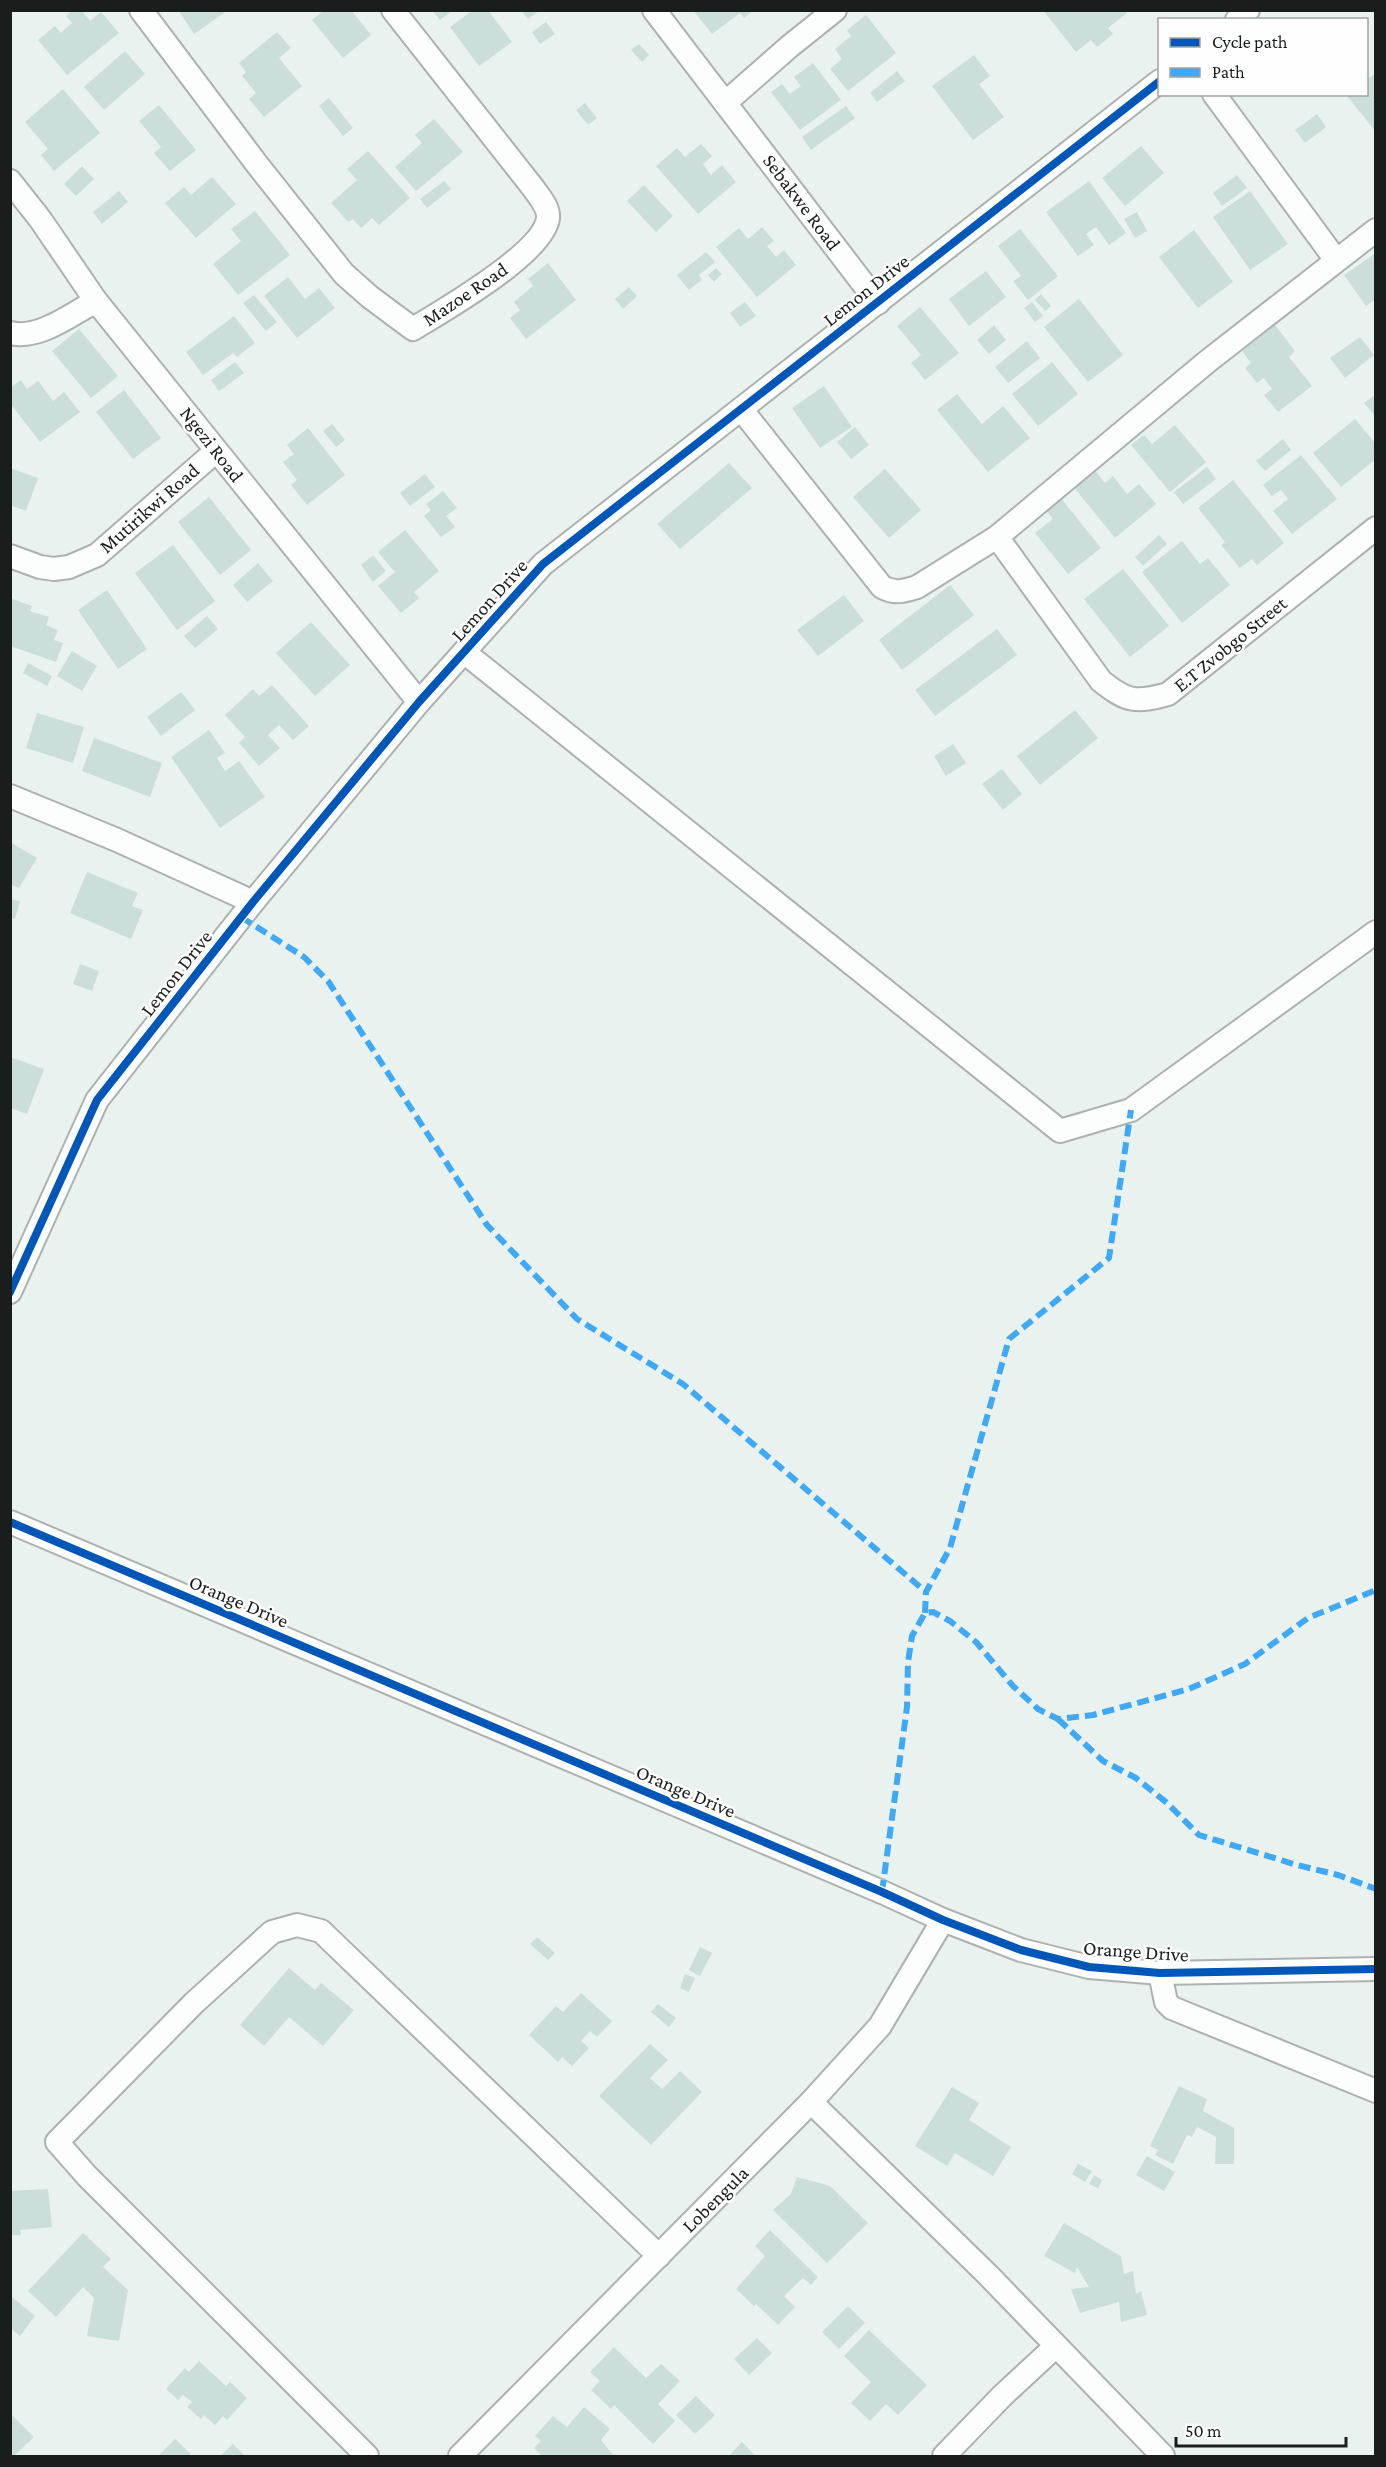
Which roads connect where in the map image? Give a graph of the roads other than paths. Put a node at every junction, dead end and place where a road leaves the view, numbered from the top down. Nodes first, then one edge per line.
1 (141, 10) edge
2 (393, 10) edge
3 (654, 10) edge
4 (835, 10) edge
5 (1158, 83) edge
6 (1215, 96) edge
7 (725, 103) junction
8 (10, 181) edge
9 (1376, 230) edge
10 (1336, 260) junction
11 (96, 302) junction
12 (878, 303) junction
13 (10, 333) edge
14 (741, 409) junction
15 (216, 451) junction
16 (1376, 528) edge
17 (997, 537) junction
18 (10, 556) edge
19 (464, 652) junction
20 (419, 702) junction
21 (10, 796) edge
22 (253, 902) junction
23 (1376, 932) edge
24 (10, 1292) edge
25 (10, 1522) edge
26 (943, 1920) junction
27 (1376, 1969) edge
28 (1160, 1973) junction
29 (1376, 2091) edge
30 (811, 2102) junction
31 (659, 2256) junction
32 (1055, 2347) junction
33 (367, 2457) edge
34 (460, 2457) edge
35 (944, 2457) edge
36 (1162, 2457) edge

1 - 2 street, Mazoe Road
3 - 7 street, Sebakwe Road
4 - 7 street
5 - 12 street, Lemon Drive
6 - 10 street
7 - 12 street, Sebakwe Road
8 - 11 street, Ngezi Road
9 - 10 street
10 - 17 street
11 - 13 street
11 - 15 street, Ngezi Road
12 - 14 street, Lemon Drive
14 - 17 street
14 - 19 street, Lemon Drive
15 - 18 street, Mutirikwi Road
15 - 20 street, Ngezi Road
16 - 17 street, E.T Zvobgo Street
19 - 20 street, Lemon Drive
19 - 23 street
20 - 22 street, Lemon Drive
21 - 22 street
22 - 24 street, Lemon Drive
25 - 26 street, Orange Drive
26 - 28 street, Orange Drive
26 - 30 street, Lobengula
27 - 28 street, Orange Drive
28 - 29 street
30 - 31 street, Lobengula
30 - 32 street
31 - 33 street
31 - 34 street, Lobengula
32 - 35 street
32 - 36 street

